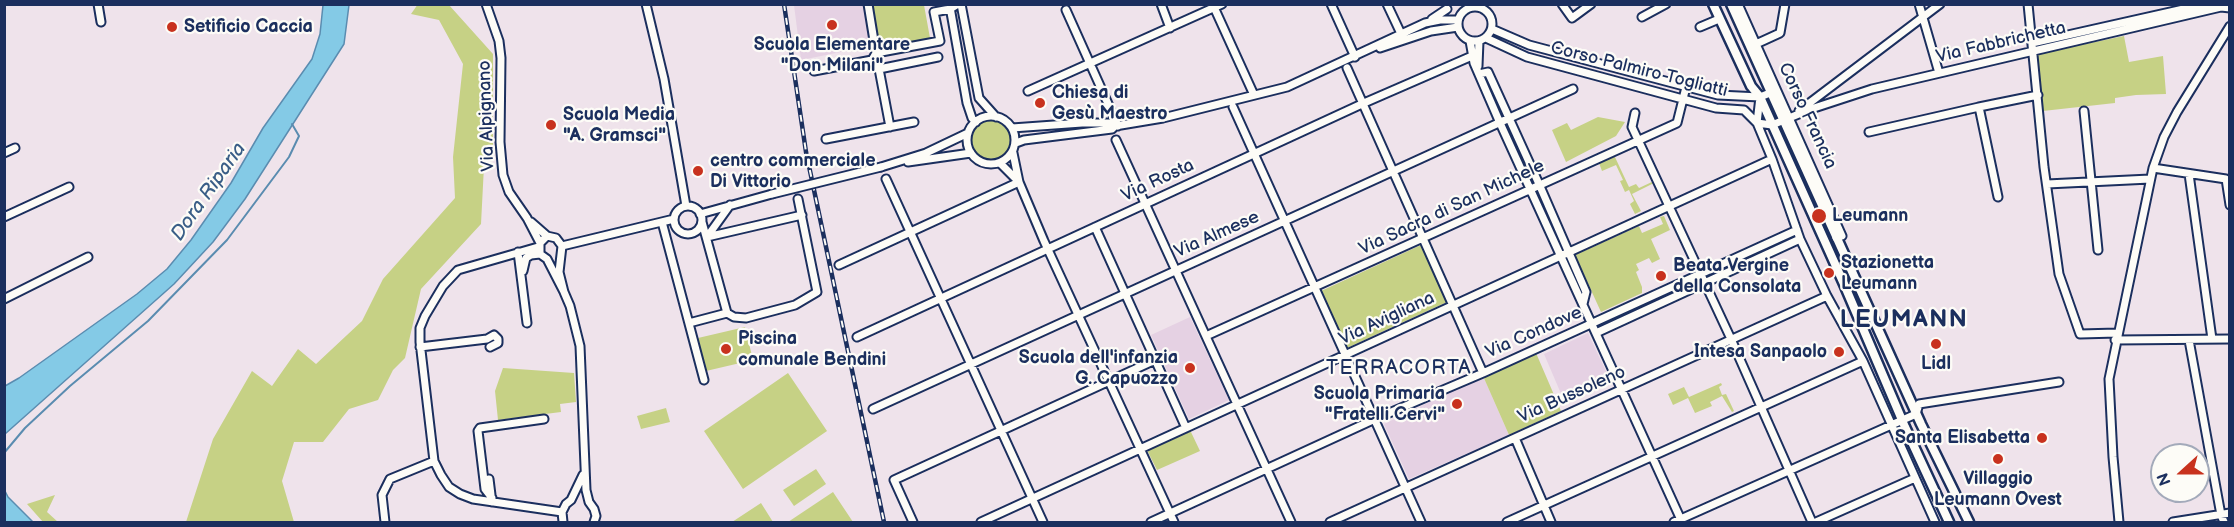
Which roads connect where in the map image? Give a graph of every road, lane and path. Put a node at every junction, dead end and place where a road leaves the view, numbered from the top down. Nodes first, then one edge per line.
1 (98, 4) edge
2 (646, 4) edge
3 (868, 4) edge
4 (960, 4) edge
5 (1161, 4) edge
6 (1222, 4) edge
7 (1331, 4) edge
8 (1387, 4) edge
9 (1562, 4) edge
10 (1591, 4) edge
11 (1666, 4) edge
12 (1713, 4) edge
13 (1731, 4) edge
14 (1738, 4) edge
15 (1785, 4) edge
16 (1919, 4) edge
17 (1941, 4) edge
18 (2028, 4) edge
19 (2206, 4) edge
20 (486, 6) edge
21 (1213, 6) edge
22 (1447, 6) edge
23 (1480, 6) edge
24 (950, 7) edge
25 (933, 8) edge
26 (1468, 8) edge
27 (2229, 8) edge
28 (1066, 10) dead end
29 (1642, 17) dead end
30 (1923, 18) junction
31 (1719, 19) junction
32 (101, 22) dead end
33 (1426, 23) junction
34 (1458, 23) junction
35 (2229, 26) edge
36 (1700, 27) dead end
37 (1170, 28) junction
38 (1492, 28) junction
39 (1402, 37) junction
40 (1483, 40) junction
41 (1470, 41) junction
42 (1756, 44) junction
43 (2033, 47) junction
44 (876, 53) junction
45 (1472, 56) junction
46 (938, 57) dead end
47 (1355, 57) junction
48 (1091, 63) junction
49 (1347, 68) dead end
50 (879, 69) junction
51 (814, 71) dead end
52 (1939, 73) junction
53 (1479, 74) junction
54 (1686, 87) junction
55 (1573, 89) dead end
56 (1028, 91) dead end
57 (1770, 93) junction
58 (1824, 93) junction
59 (1254, 95) junction
60 (2038, 95) junction
61 (1760, 97) junction
62 (1684, 99) junction
63 (1364, 103) junction
64 (1829, 103) junction
65 (1233, 107) dead end
66 (1979, 107) junction
67 (2084, 111) dead end
68 (1635, 114) dead end
69 (996, 117) junction
70 (1789, 118) junction
71 (1508, 119) junction
72 (914, 122) dead end
73 (976, 122) junction
74 (1500, 123) junction
75 (1757, 123) junction
76 (1772, 125) junction
77 (1116, 126) junction
78 (890, 127) junction
79 (1012, 128) junction
80 (1869, 132) dead end
81 (968, 133) junction
82 (826, 139) dead end
83 (1116, 140) dead end
84 (1638, 140) junction
85 (1016, 143) junction
86 (15, 148) dead end
87 (4, 153) edge
88 (970, 153) junction
89 (1012, 153) junction
90 (1255, 153) junction
91 (1772, 159) junction
92 (1000, 163) junction
93 (881, 167) junction
94 (2153, 168) junction
95 (1394, 171) junction
96 (2189, 174) junction
97 (886, 179) dead end
98 (2150, 179) junction
99 (2091, 181) junction
100 (1019, 182) junction
101 (1539, 184) junction
102 (2048, 184) junction
103 (69, 187) dead end
104 (1530, 189) junction
105 (1998, 197) dead end
106 (798, 199) dead end
107 (1146, 204) junction
108 (730, 205) junction
109 (2229, 205) edge
110 (686, 206) junction
111 (1668, 206) junction
112 (700, 214) junction
113 (802, 215) junction
114 (4, 217) edge
115 (527, 218) junction
116 (674, 219) junction
117 (1285, 220) junction
118 (662, 222) junction
119 (702, 222) junction
120 (1095, 227) junction
121 (676, 228) junction
122 (1797, 230) junction
123 (909, 231) junction
124 (547, 237) junction
125 (707, 237) junction
126 (1424, 238) junction
127 (1800, 239) junction
128 (562, 246) junction
129 (539, 248) junction
130 (1048, 249) junction
131 (2098, 250) dead end
132 (1569, 251) junction
133 (518, 252) junction
134 (670, 252) junction
135 (1560, 255) junction
136 (559, 256) junction
137 (88, 257) dead end
138 (547, 260) junction
139 (839, 265) dead end
140 (1176, 270) junction
141 (1700, 274) junction
142 (522, 279) junction
143 (1855, 280) junction
144 (1705, 283) junction
145 (1844, 284) junction
146 (1315, 287) junction
147 (564, 292) junction
148 (1125, 293) junction
149 (1827, 296) junction
150 (940, 298) junction
151 (4, 299) edge
152 (1582, 304) junction
153 (1453, 305) junction
154 (727, 313) junction
155 (1080, 314) junction
156 (527, 323) dead end
157 (689, 323) junction
158 (1592, 323) junction
159 (1596, 333) junction
160 (1206, 336) junction
161 (857, 337) dead end
162 (2116, 337) junction
163 (1731, 339) junction
164 (2212, 339) junction
165 (2229, 339) edge
166 (2189, 340) junction
167 (420, 347) junction
168 (490, 347) dead end
169 (1346, 354) junction
170 (1155, 360) junction
171 (1863, 361) junction
172 (970, 363) junction
173 (1483, 373) junction
174 (704, 380) dead end
175 (1110, 380) junction
176 (2059, 382) dead end
177 (1622, 389) junction
178 (1237, 404) junction
179 (1761, 407) junction
180 (873, 410) dead end
181 (1916, 414) junction
182 (544, 419) dead end
183 (1375, 419) junction
184 (1902, 420) junction
185 (1892, 423) junction
186 (1186, 428) junction
187 (1001, 431) junction
188 (1515, 438) junction
189 (1140, 449) junction
190 (1652, 456) junction
191 (434, 461) junction
192 (1267, 469) junction
193 (584, 471) junction
194 (1789, 471) junction
195 (1915, 478) junction
196 (489, 479) dead end
197 (1406, 488) junction
198 (1032, 499) junction
199 (492, 500) junction
200 (572, 500) junction
201 (589, 502) junction
202 (1544, 506) junction
203 (562, 512) junction
204 (2229, 513) edge
205 (1170, 514) junction
206 (2221, 515) junction
207 (595, 519) edge
208 (1679, 521) edge
209 (385, 522) edge
210 (563, 522) edge
211 (602, 522) edge
212 (913, 522) edge
213 (981, 522) edge
214 (1042, 522) edge
215 (1151, 522) edge
216 (1174, 522) edge
217 (1292, 522) edge
218 (1330, 522) edge
219 (1421, 522) edge
220 (1507, 522) edge
221 (1551, 522) edge
222 (1812, 522) edge
223 (1816, 522) edge
224 (1935, 522) edge
225 (1949, 522) edge
226 (1969, 522) edge
227 (2119, 522) edge
228 (2173, 522) edge
229 (2224, 522) edge

1 - 32 street
2 - 110 street
3 - 44 street
4 - 24 street
4 - 69 street
5 - 37 street
6 - 21 street
7 - 47 street
8 - 39 street
9 - 10 street
11 - 29 street
12 - 31 main road, Corso Francia
13 - 57 main road, Corso Francia
14 - 42 street, Corso Francia
15 - 42 street
16 - 30 street
17 - 30 street
18 - 43 street
19 - 43 street, Via Fabbrichetta
20 - 115 street, Via Alpignano
21 - 37 street
21 - 59 street
22 - 26 street
22 - 33 street
22 - 34 street
23 - 26 street
23 - 38 street
24 - 25 street
24 - 73 street
25 - 44 street
26 - 34 street
27 - 43 street, Via Fabbrichetta
28 - 48 street
30 - 52 street
30 - 58 street
31 - 36 street
31 - 61 main road, Corso Francia
33 - 34 street
33 - 39 street
34 - 39 street
34 - 41 street
35 - 94 street
37 - 48 street
38 - 40 street
38 - 54 street, Corso Palmiro Togliatti
39 - 47 street
40 - 41 street
40 - 53 street
40 - 62 street, Corso Palmiro Togliatti
41 - 45 street
42 - 70 street, Corso Francia
43 - 52 street, Via Fabbrichetta
43 - 60 street
44 - 50 street
44 - 51 street
45 - 53 street
45 - 63 street, Via Rosta
46 - 50 street
47 - 59 street
48 - 56 street
48 - 77 street
49 - 63 street
50 - 78 street
52 - 64 street, Via Fabbrichetta
53 - 71 street
53 - 74 street
54 - 61 street, Corso Palmiro Togliatti
54 - 62 street, Via Sacra di San Michele
55 - 71 street, Via Almese
57 - 61 street, Corso Palmiro Togliatti
57 - 70 main road, Corso Francia
58 - 64 street
58 - 70 street
59 - 77 street
60 - 66 street
60 - 102 street
61 - 75 street, Corso Francia
61 - 76 main road, Corso Francia
62 - 75 street, Corso Palmiro Togliatti
62 - 84 street, Via Sacra di San Michele
63 - 90 street, Via Rosta
63 - 95 street
64 - 70 street, Via Fabbrichetta
65 - 90 street
66 - 80 street
66 - 105 street
67 - 99 street
68 - 84 street
69 - 73 street
69 - 79 street
70 - 76 street, Corso Palmiro Togliatti
70 - 143 main road, Corso Francia
71 - 74 street, Via Almese
71 - 101 street
72 - 78 street
73 - 81 street
74 - 95 street, Via Almese
74 - 104 street
75 - 76 street, Corso Palmiro Togliatti
75 - 91 street, Corso Francia
76 - 145 main road, Corso Francia
77 - 79 street
77 - 85 street
78 - 82 street
79 - 85 street
81 - 88 street
81 - 93 street
83 - 107 street
84 - 101 street, Via Sacra di San Michele
84 - 111 street
85 - 89 street
86 - 87 street
88 - 92 street
88 - 93 street
89 - 92 street
89 - 100 street
90 - 107 street, Via Rosta
90 - 117 street
91 - 111 street, Via Avigliana
91 - 122 street, Corso Francia
92 - 100 street
93 - 108 street, bridge
94 - 96 street
94 - 98 street
95 - 117 street, Via Almese
95 - 126 street
96 - 109 street
96 - 164 street
97 - 123 street
98 - 99 street
98 - 162 street
99 - 102 street
99 - 131 street
100 - 123 street
100 - 130 street
101 - 104 street, Via Sacra di San Michele
101 - 132 street
102 - 162 street
103 - 114 street
104 - 126 street, Via Sacra di San Michele
104 - 135 street
106 - 113 street
107 - 120 street, Via Rosta
107 - 140 street
108 - 112 street
108 - 125 street
110 - 112 street
110 - 116 street
111 - 132 street, Via Avigliana
111 - 141 street
112 - 119 street
113 - 125 street
113 - 154 street
115 - 124 street, Via Alpignano
115 - 129 street, Via Alpignano
116 - 118 street
116 - 121 street
117 - 140 street, Via Almese
117 - 146 street
118 - 128 street
118 - 134 street
119 - 121 street
119 - 125 street
120 - 130 street, Via Rosta
120 - 148 street
121 - 134 street
122 - 127 street, Corso Francia
122 - 141 street, Via Condove
123 - 139 street
123 - 150 street
124 - 128 street
124 - 129 street
125 - 154 street
126 - 146 street, Via Sacra di San Michele
126 - 153 street
127 - 144 street, Via Condove
127 - 149 street, Corso Francia
128 - 136 street
129 - 133 street
129 - 138 street
129 - 142 street
130 - 150 street, Via Rosta
130 - 155 street
132 - 135 street, Via Avigliana
132 - 152 street
133 - 142 street
133 - 167 street
134 - 157 street
135 - 152 street
135 - 153 street, Via Avigliana
136 - 138 street
136 - 147 street
137 - 151 street
138 - 147 street
140 - 148 street, Via Almese
140 - 160 street
141 - 144 street
141 - 158 street, Via Condove
142 - 156 street
143 - 145 street
143 - 181 main road, Corso Francia
144 - 159 street, Via Condove
144 - 163 street
145 - 184 main road, Corso Francia
146 - 160 street, Via Sacra di San Michele
146 - 169 street
147 - 193 street
148 - 155 street, Via Almese
148 - 170 street
149 - 163 street, Via Bussoleno
149 - 171 street, Corso Francia
150 - 161 street, Via Rosta
150 - 172 street
152 - 158 street
153 - 169 street, Via Avigliana
153 - 173 street
154 - 157 street
155 - 172 street, Via Almese
155 - 175 street
157 - 174 street
158 - 159 street
158 - 173 street, Via Condove
159 - 177 street
160 - 178 street
162 - 166 street
162 - 227 street
163 - 177 street, Via Bussoleno
163 - 179 street
164 - 165 street
164 - 166 street
166 - 206 street
167 - 168 street
167 - 191 street
169 - 178 street, Via Avigliana
169 - 183 street
170 - 175 street
170 - 186 street
171 - 179 street
171 - 185 street, Corso Francia
172 - 180 street, Via Almese
172 - 187 street
173 - 183 street, Via Condove
175 - 187 street
175 - 189 street
176 - 181 street
177 - 188 street, Via Bussoleno
177 - 190 street
178 - 186 street, Via Avigliana
178 - 192 street
179 - 190 street
179 - 194 street
181 - 184 street
181 - 226 main road, Corso Francia
182 - 199 street
183 - 192 street, Via Condove
183 - 197 street
184 - 185 street
184 - 225 main road, Corso Francia
185 - 194 street
185 - 195 street, Corso Francia
186 - 189 street, Via Avigliana
187 - 198 street
187 - 212 street
188 - 197 street, Via Bussoleno
188 - 202 street
189 - 198 street, Via Avigliana
189 - 205 street
190 - 202 street
190 - 208 street
191 - 199 street
191 - 209 street
192 - 205 street, Via Condove
192 - 217 street
193 - 200 street
193 - 201 street
194 - 208 street
194 - 222 street
195 - 223 street
195 - 224 street, Corso Francia
196 - 199 street
197 - 218 street, Via Bussoleno
197 - 219 street
198 - 213 street, Via Avigliana
198 - 214 street
199 - 203 street
200 - 201 street
200 - 203 street
201 - 207 street
202 - 220 street
202 - 221 street
203 - 210 street
204 - 206 street
205 - 215 street, Via Condove
205 - 216 street
206 - 228 street
206 - 229 street
207 - 211 street

